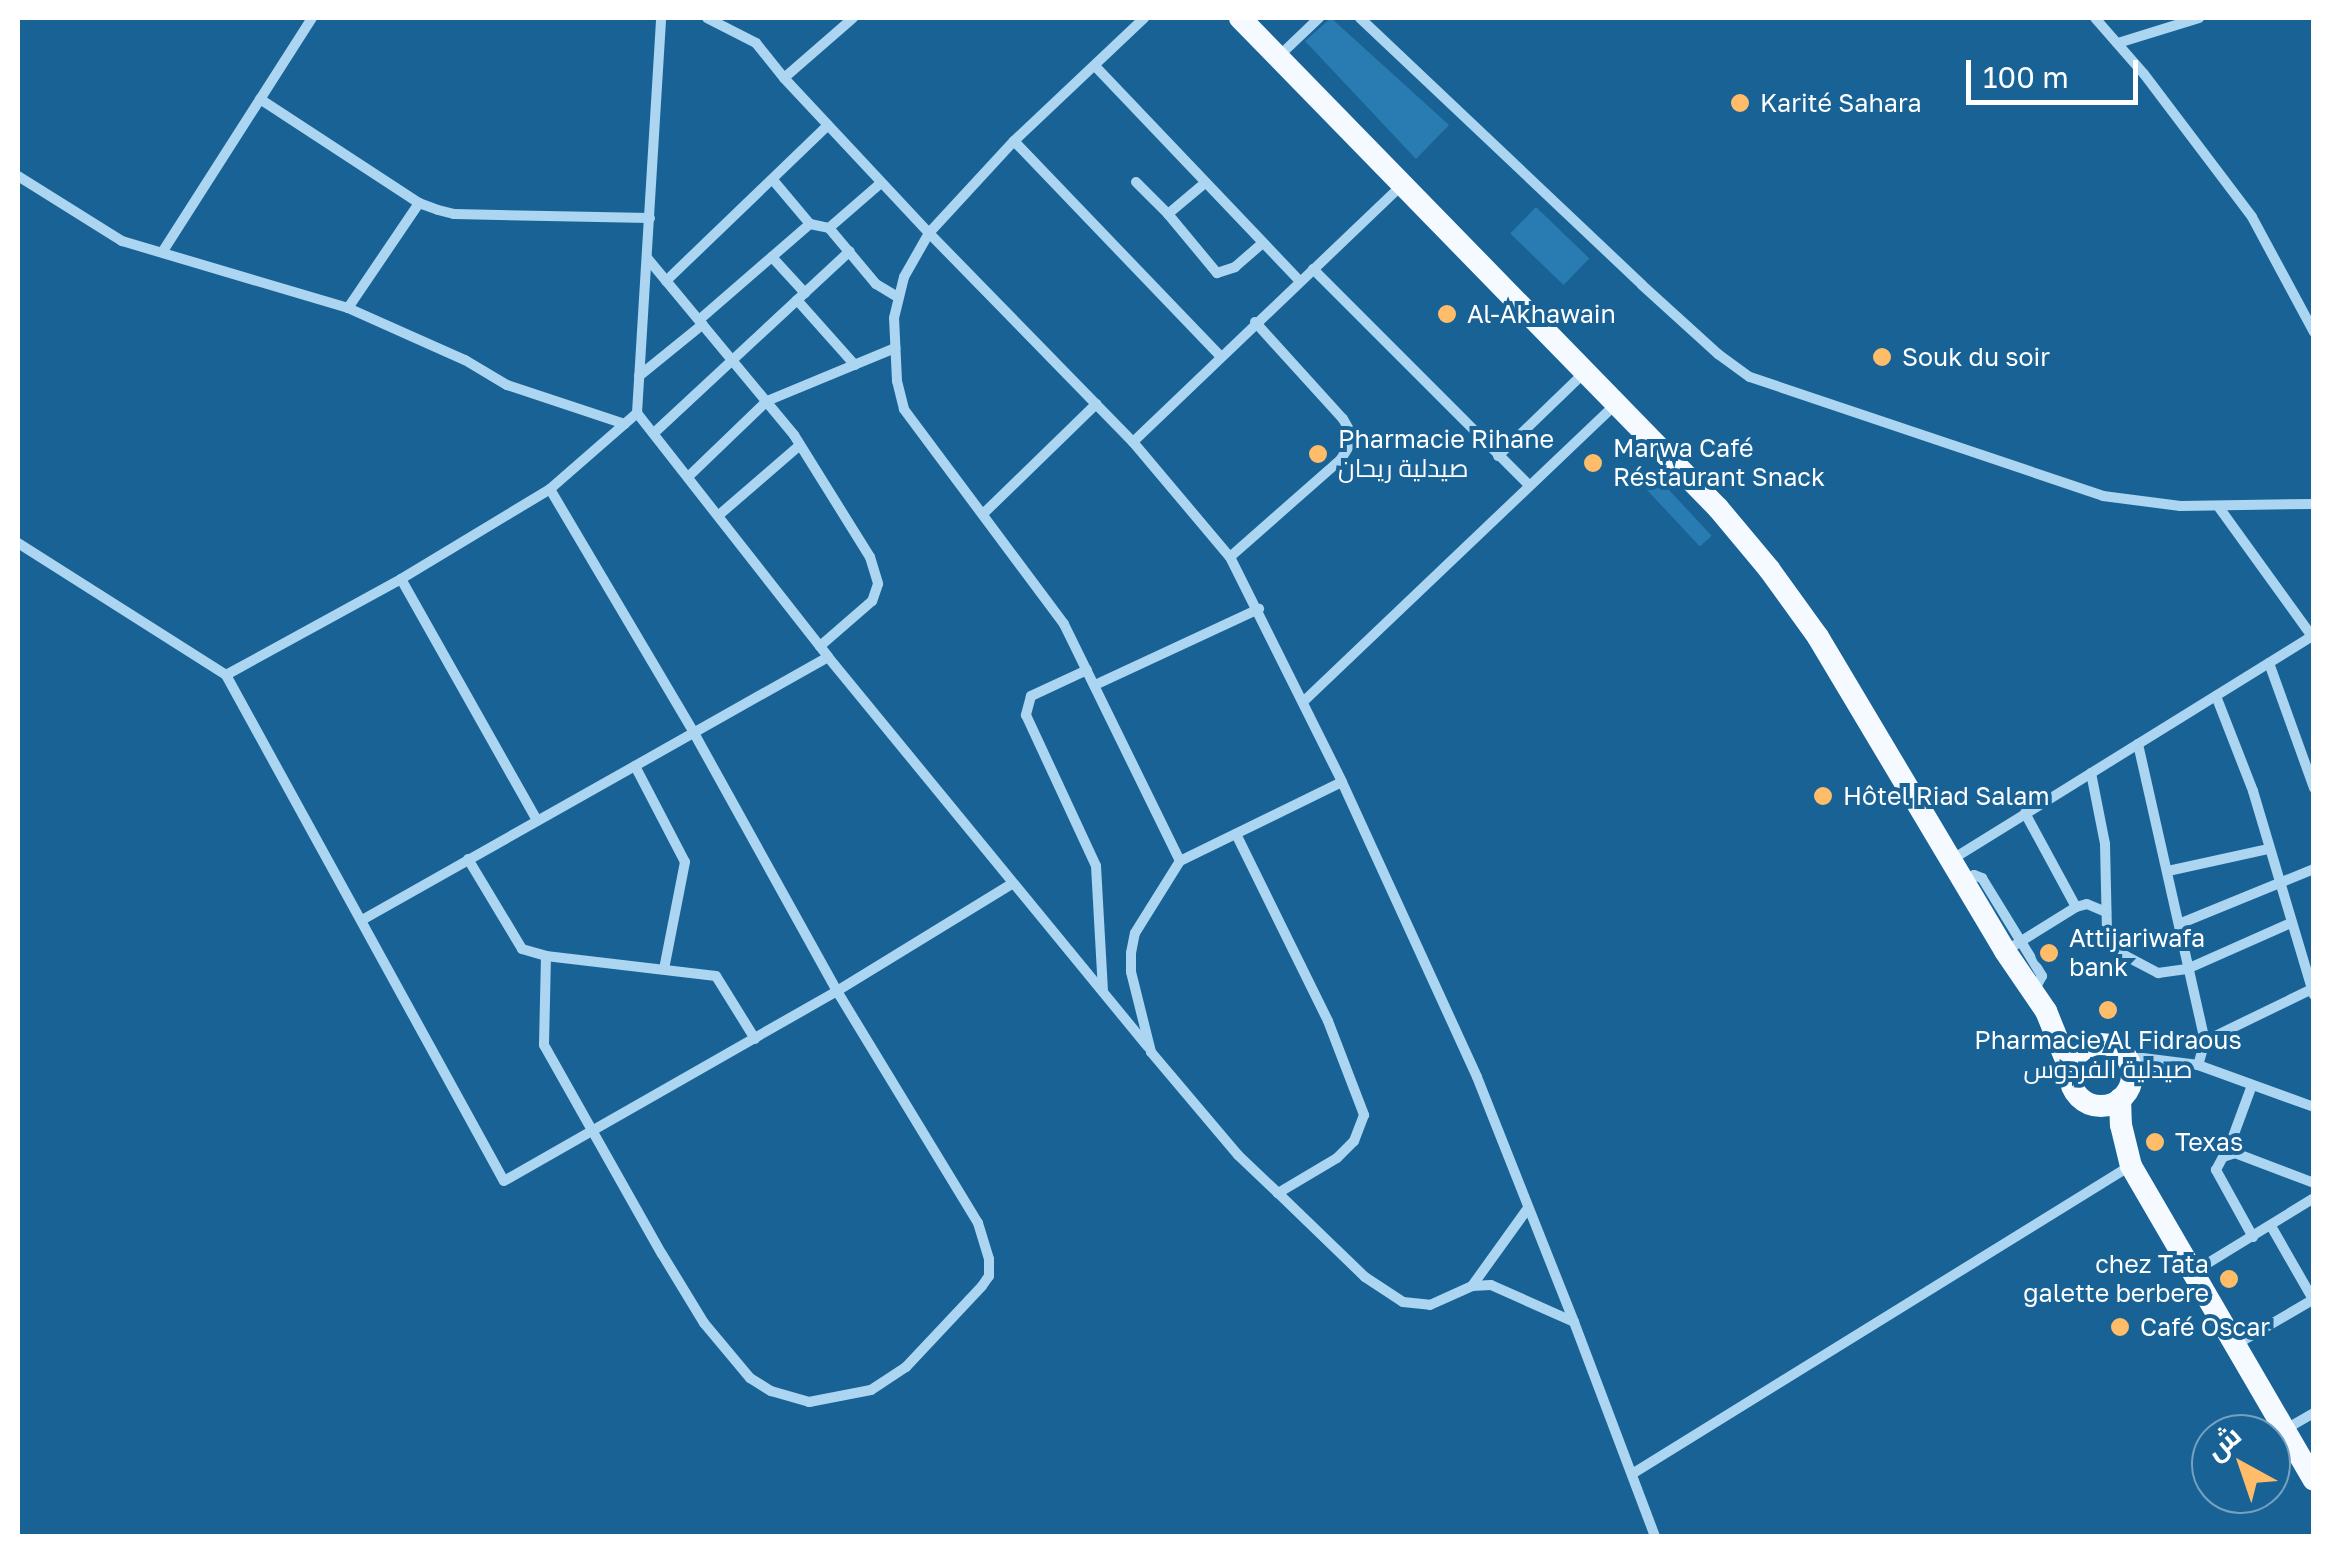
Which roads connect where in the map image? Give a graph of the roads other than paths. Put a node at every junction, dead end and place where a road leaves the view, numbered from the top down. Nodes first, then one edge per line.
1 (312, 18) edge
2 (661, 18) edge
3 (707, 18) edge
4 (853, 18) edge
5 (1144, 18) edge
6 (1240, 18) edge
7 (1320, 18) edge
8 (1360, 18) edge
9 (2096, 18) edge
10 (2199, 18) edge
11 (2118, 43) junction
12 (1278, 56) junction
13 (1095, 66) junction
14 (784, 78) junction
15 (260, 100) junction
16 (828, 126) junction
17 (1014, 140) junction
18 (18, 176) edge
19 (773, 180) junction
20 (1136, 182) dead end
21 (1205, 182) junction
22 (881, 183) junction
23 (1402, 186) junction
24 (419, 202) junction
25 (1168, 214) junction
26 (650, 218) junction
27 (810, 224) junction
28 (829, 228) junction
29 (929, 233) junction
30 (1263, 243) junction
31 (162, 251) junction
32 (850, 251) junction
33 (772, 256) junction
34 (648, 259) junction
35 (1313, 270) junction
36 (666, 281) junction
37 (1300, 282) junction
38 (802, 296) junction
39 (898, 297) junction
40 (348, 308) junction
41 (701, 322) junction
42 (1255, 322) junction
43 (2314, 332) edge
44 (895, 348) junction
45 (1220, 356) junction
46 (733, 360) junction
47 (854, 364) junction
48 (1584, 373) junction
49 (639, 376) junction
50 (767, 401) junction
51 (1096, 404) junction
52 (1616, 405) junction
53 (637, 413) junction
54 (625, 424) junction
55 (654, 433) junction
56 (1133, 442) junction
57 (800, 445) junction
58 (1498, 456) junction
59 (689, 476) junction
60 (1529, 486) junction
61 (550, 489) junction
62 (2314, 504) edge
63 (2218, 506) junction
64 (983, 514) junction
65 (719, 515) junction
66 (18, 543) edge
67 (1230, 558) junction
68 (401, 579) junction
69 (1259, 609) junction
70 (2313, 637) edge
71 (820, 646) junction
72 (828, 657) junction
73 (2269, 663) junction
74 (1088, 670) junction
75 (226, 675) junction
76 (1095, 685) junction
77 (2216, 696) junction
78 (1304, 701) junction
79 (693, 732) junction
80 (2138, 744) junction
81 (635, 766) junction
82 (2092, 773) junction
83 (1342, 782) junction
84 (2314, 788) edge
85 (2025, 814) junction
86 (537, 820) junction
87 (1236, 834) junction
88 (2268, 849) junction
89 (468, 859) junction
90 (1950, 860) junction
91 (1180, 861) junction
92 (2314, 870) edge
93 (2168, 871) junction
94 (1013, 883) junction
95 (2277, 883) junction
96 (2076, 906) junction
97 (2106, 912) junction
98 (362, 920) junction
99 (2291, 922) junction
100 (2179, 924) junction
101 (2012, 947) junction
102 (546, 956) junction
103 (664, 969) junction
104 (2187, 969) junction
105 (837, 991) junction
106 (1103, 992) junction
107 (2312, 992) edge
108 (2039, 1002) junction
109 (754, 1039) junction
110 (2205, 1041) junction
111 (2092, 1044) junction
112 (1151, 1052) junction
113 (2170, 1063) junction
114 (2198, 1065) junction
115 (2129, 1066) junction
116 (2070, 1070) junction
117 (2252, 1085) junction
118 (2120, 1099) junction
119 (2092, 1105) junction
120 (2314, 1107) edge
121 (592, 1133) junction
122 (2227, 1153) junction
123 (2129, 1162) junction
124 (2314, 1183) edge
125 (1278, 1193) junction
126 (2314, 1198) edge
127 (1528, 1208) junction
128 (2270, 1226) junction
129 (2253, 1237) junction
130 (2194, 1272) junction
131 (1472, 1286) junction
132 (2313, 1300) edge
133 (1574, 1322) junction
134 (2236, 1345) junction
135 (2314, 1412) edge
136 (2277, 1414) edge
137 (2291, 1426) edge
138 (2291, 1438) edge
139 (1632, 1474) junction
140 (2314, 1480) edge
141 (1655, 1536) edge

1 - 15 street
2 - 26 street
3 - 14 street
4 - 14 street
5 - 13 street
6 - 12 main road
7 - 12 street
8 - 63 street
9 - 11 street
10 - 11 street
11 - 43 street
12 - 23 main road
13 - 17 street
13 - 21 street
14 - 16 street
15 - 24 street
15 - 31 street
16 - 19 street
16 - 22 street
17 - 29 street
17 - 45 street
18 - 31 street
19 - 27 street
19 - 36 street
20 - 25 street
21 - 25 street
21 - 30 street
22 - 28 street
22 - 29 street
23 - 35 street
23 - 48 main road
24 - 26 street
24 - 40 street
25 - 30 street
26 - 34 street
27 - 28 street
27 - 33 street
28 - 32 street
29 - 39 street
29 - 51 street
30 - 37 street
31 - 40 street
32 - 38 street
32 - 39 street
33 - 38 street
33 - 41 street
34 - 36 street
34 - 49 street
35 - 37 street
35 - 58 street
36 - 41 street
37 - 42 street
38 - 46 street
38 - 47 street
39 - 44 street
40 - 54 street
41 - 46 street
41 - 49 street
42 - 45 street
42 - 67 street
44 - 47 street
44 - 64 street
45 - 56 street
46 - 50 street
46 - 55 street
47 - 50 street
48 - 52 main road
48 - 58 street
49 - 53 street
50 - 57 street
50 - 59 street
51 - 56 street
51 - 64 street
52 - 60 street
52 - 90 main road
53 - 54 street
53 - 55 street
54 - 61 street
55 - 59 street
56 - 67 street
57 - 65 street
57 - 71 street
58 - 60 street
59 - 65 street
60 - 78 street
61 - 68 street
61 - 79 street
62 - 63 street
63 - 70 street
64 - 74 street
65 - 71 street
66 - 75 street
67 - 69 street
68 - 75 street
68 - 86 street
69 - 76 street
69 - 78 street
70 - 73 street
71 - 72 street
72 - 79 street
72 - 94 street
73 - 77 street
73 - 84 street
74 - 76 street
74 - 106 street
75 - 98 street
76 - 91 street
77 - 80 street
77 - 88 street
78 - 83 street
79 - 81 street
79 - 105 street
80 - 82 street
80 - 93 street
81 - 86 street
81 - 103 street
82 - 85 street
82 - 97 street
83 - 87 street
83 - 127 street
85 - 90 street
85 - 96 street
86 - 89 street
87 - 91 street
87 - 125 street
88 - 93 street
88 - 95 street
89 - 98 street
89 - 102 street
90 - 101 main road
91 - 112 street
92 - 95 street
93 - 100 street
94 - 105 street
94 - 106 street
95 - 99 street
95 - 100 street
96 - 97 street
96 - 101 street
97 - 104 street
98 - 121 street
99 - 104 street
99 - 107 street
100 - 104 street
101 - 108 main road
102 - 103 street
102 - 121 street
103 - 109 street
104 - 110 street
105 - 109 street
105 - 121 street
106 - 112 street
107 - 110 street
108 - 111 main road
108 - 116 main road
109 - 121 street
110 - 114 street
111 - 115 main road
111 - 116 main road
112 - 125 street
113 - 114 street
113 - 115 street
113 - 115 street
114 - 117 street
115 - 118 main road
116 - 119 main road
117 - 120 street
117 - 122 street
118 - 119 main road
118 - 123 main road
119 - 123 main road
122 - 124 street
122 - 129 street
123 - 130 main road
123 - 139 street
125 - 131 street
126 - 128 street
127 - 131 street
127 - 133 street
128 - 129 street
128 - 132 street
129 - 130 street
130 - 134 main road
131 - 133 street
132 - 134 street
133 - 139 street
134 - 136 main road
135 - 137 street
138 - 140 main road
139 - 141 street

